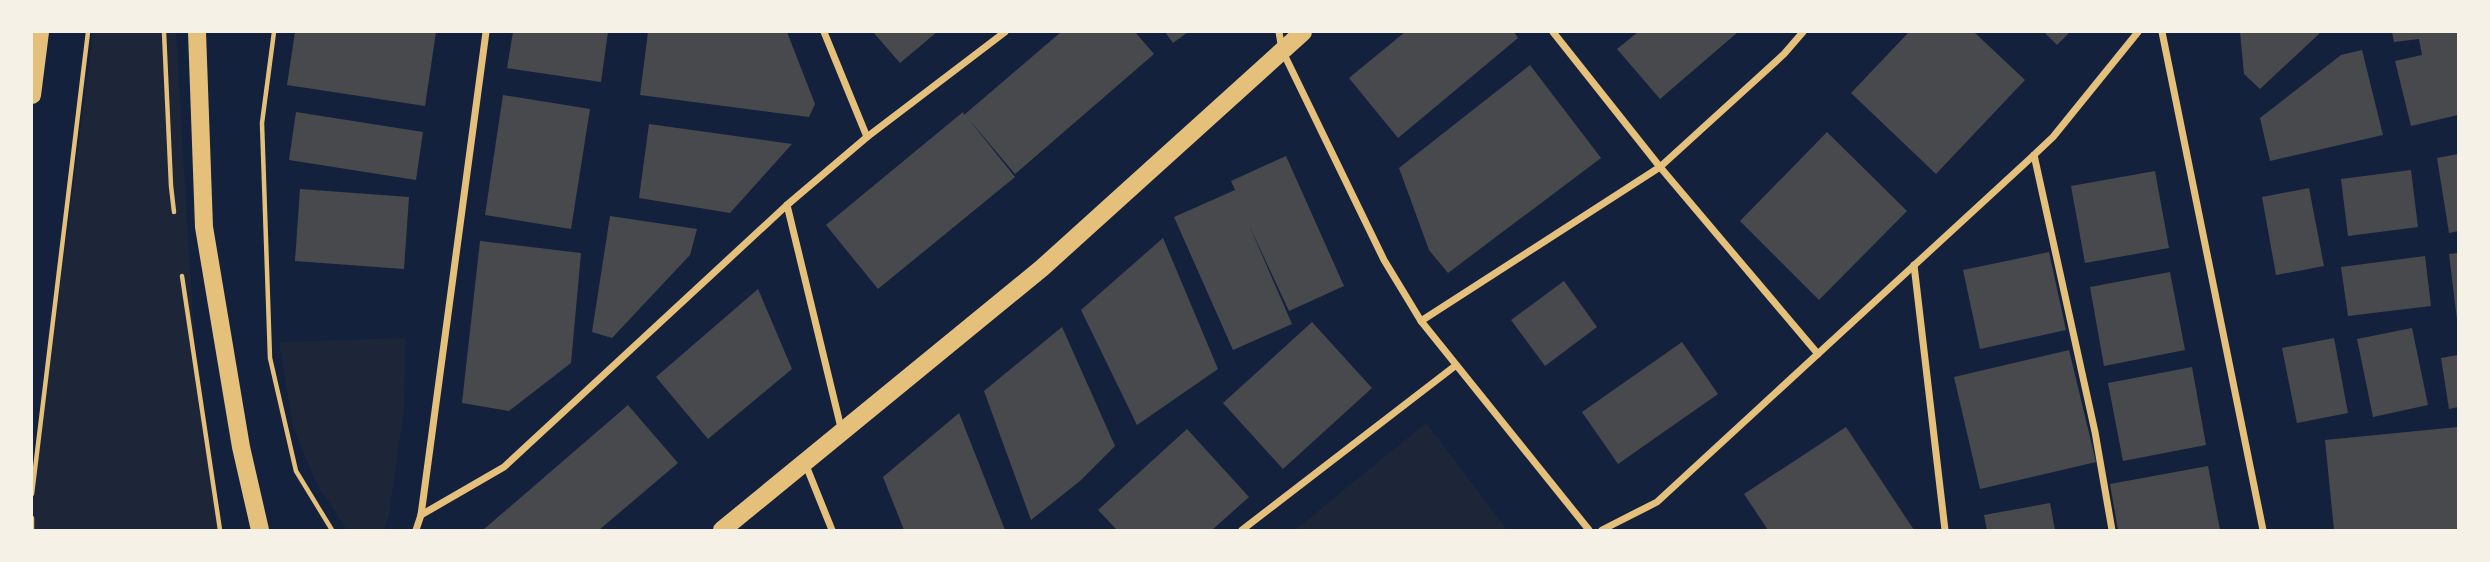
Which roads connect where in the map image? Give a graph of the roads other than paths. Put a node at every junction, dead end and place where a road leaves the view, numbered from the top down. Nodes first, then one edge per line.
1 (40, 32) edge
2 (197, 32) edge
3 (486, 32) edge
4 (824, 32) edge
5 (1005, 32) edge
6 (1279, 32) edge
7 (1303, 32) edge
8 (1553, 32) edge
9 (1803, 32) edge
10 (2138, 32) edge
11 (2162, 32) edge
12 (1282, 50) junction
13 (32, 95) edge
14 (867, 137) junction
15 (2034, 155) junction
16 (1660, 167) junction
17 (787, 205) junction
18 (1914, 265) junction
19 (1420, 321) junction
20 (1818, 354) junction
21 (1455, 366) junction
22 (842, 432) junction
23 (805, 463) junction
24 (421, 516) junction
25 (260, 530) edge
26 (416, 530) edge
27 (722, 530) edge
28 (832, 530) edge
29 (1242, 530) edge
30 (1588, 530) edge
31 (1602, 530) edge
32 (1945, 530) edge
33 (2112, 530) edge
34 (2263, 530) edge

1 - 13 main road
2 - 25 main road
3 - 24 street
4 - 14 street
5 - 14 street
6 - 12 street
7 - 12 main road
8 - 16 street
9 - 16 street
10 - 15 street
11 - 34 street
12 - 19 street
12 - 22 main road
14 - 17 street
15 - 18 street
15 - 33 street
16 - 19 street
16 - 20 street
17 - 22 street
17 - 24 street
18 - 20 street
18 - 32 street
19 - 21 street
20 - 31 street
21 - 29 street
21 - 30 street
22 - 23 main road
23 - 27 main road
23 - 28 street
24 - 26 street

